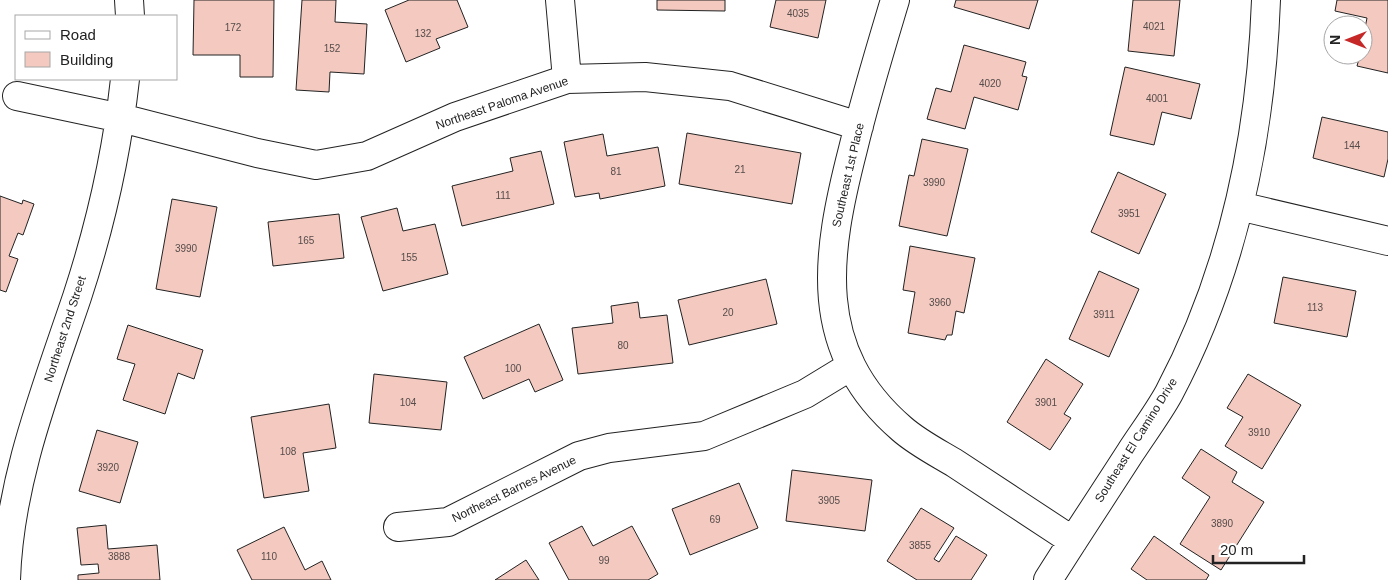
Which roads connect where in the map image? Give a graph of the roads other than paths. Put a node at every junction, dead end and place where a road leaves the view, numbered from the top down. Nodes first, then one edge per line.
1 (129, 0) edge
2 (560, 0) edge
3 (895, 0) edge
4 (1266, 0) edge
5 (130, 15) edge
6 (567, 79) junction
7 (125, 80) edge
8 (17, 96) dead end
9 (121, 118) junction
10 (859, 126) junction
11 (1239, 206) junction
12 (1388, 242) edge
13 (851, 366) junction
14 (398, 527) dead end
15 (1073, 541) junction
16 (6, 580) edge
17 (1048, 580) edge

1 - 5 street
2 - 6 street
3 - 10 street, Southeast 1st Place
4 - 11 street, Southeast El Camino Drive
6 - 9 street, Northeast Paloma Avenue
6 - 10 street, Northeast Paloma Avenue
7 - 9 street, Northeast 2nd Street
8 - 9 street, Northeast Paloma Avenue
9 - 16 street, Northeast 2nd Street
10 - 13 street, Southeast 1st Place
11 - 12 street
11 - 15 street, Southeast El Camino Drive
13 - 14 street, Northeast Barnes Avenue
13 - 15 street, Southeast 1st Place
15 - 17 street, Southeast El Camino Drive

